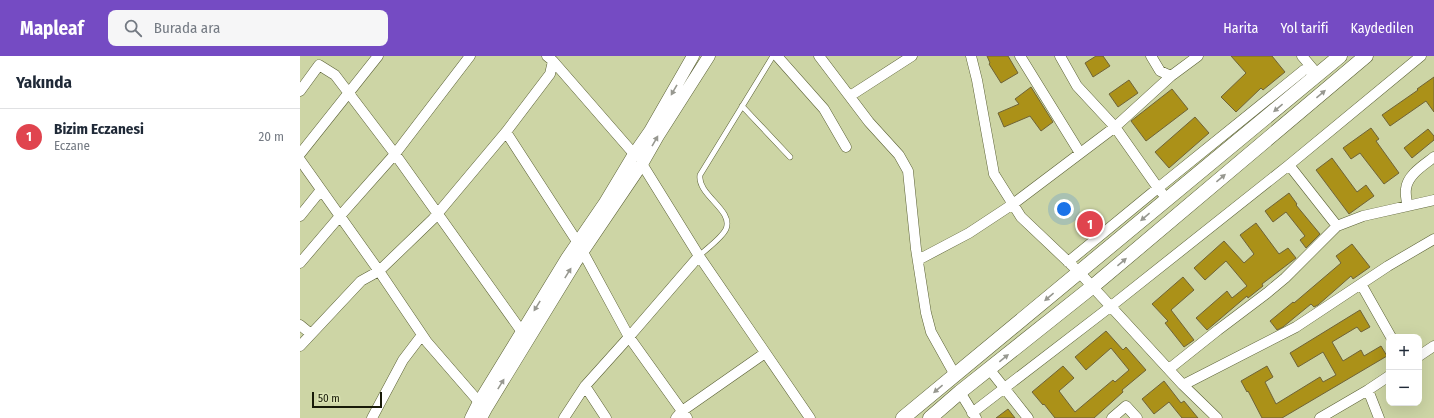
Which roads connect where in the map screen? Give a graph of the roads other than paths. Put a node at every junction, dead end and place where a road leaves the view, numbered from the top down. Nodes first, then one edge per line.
1 (378, 56) edge
2 (470, 56) edge
3 (694, 56) edge
4 (709, 56) edge
5 (773, 56) edge
6 (777, 56) edge
7 (819, 56) edge
8 (912, 56) edge
9 (971, 56) edge
10 (1020, 56) edge
11 (1060, 56) edge
12 (1152, 56) edge
13 (1198, 56) edge
14 (1302, 56) edge
15 (1340, 56) edge
16 (1366, 56) edge
17 (1421, 56) edge
18 (550, 58) edge
19 (1171, 76) junction
20 (300, 91) edge
21 (348, 93) junction
22 (850, 96) junction
23 (742, 106) junction
24 (1115, 127) junction
25 (506, 132) junction
26 (846, 147) dead end
27 (1080, 153) junction
28 (300, 154) edge
29 (395, 154) junction
30 (634, 154) junction
31 (1434, 156) edge
32 (790, 157) dead end
33 (300, 160) edge
34 (642, 164) junction
35 (1289, 164) junction
36 (321, 190) junction
37 (1163, 193) junction
38 (1434, 200) edge
39 (1013, 204) junction
40 (1407, 205) junction
41 (438, 214) junction
42 (300, 216) edge
43 (340, 216) junction
44 (1337, 226) junction
45 (1434, 239) edge
46 (580, 247) junction
47 (699, 256) junction
48 (918, 260) junction
49 (1068, 262) junction
50 (300, 263) edge
51 (379, 271) junction
52 (1079, 272) junction
53 (1361, 284) junction
54 (1092, 287) junction
55 (1110, 307) junction
56 (300, 325) edge
57 (522, 332) junction
58 (311, 334) junction
59 (1388, 334) edge
60 (422, 335) junction
61 (629, 337) junction
62 (300, 346) edge
63 (1434, 346) edge
64 (766, 353) junction
65 (1422, 354) edge
66 (990, 370) junction
67 (1169, 370) junction
68 (955, 375) junction
69 (1386, 378) edge
70 (1183, 385) junction
71 (585, 386) junction
72 (1005, 389) junction
73 (1368, 390) junction
74 (960, 392) junction
75 (479, 402) junction
76 (974, 415) edge
77 (682, 416) edge
78 (932, 417) edge
79 (372, 418) edge
80 (471, 418) edge
81 (482, 418) edge
82 (564, 418) edge
83 (606, 418) edge
84 (810, 418) edge
85 (903, 418) edge
86 (1028, 418) edge
87 (1112, 418) edge
88 (1137, 418) edge
89 (1217, 418) edge
90 (1320, 418) edge
91 (1379, 418) edge

1 - 21 street
2 - 29 street
3 -> 30 street
34 -> 4 street
5 - 23 lane
6 - 26 street
7 - 22 street
8 - 22 street
9 - 39 street
10 - 27 street
11 - 24 street
12 - 19 street
13 - 19 street
14 - 37 street
15 -> 37 main road
54 -> 16 main road
17 - 35 street
18 - 25 street
18 - 30 street
19 - 24 street
20 - 21 street
21 - 28 street
21 - 29 street
22 - 48 street
23 - 32 lane
23 - 47 lane
24 - 27 street
24 - 37 street
25 - 41 street
25 - 46 street
27 - 39 street
29 - 41 street
29 - 43 street
30 - 46 street
31 - 40 street
33 - 36 street
34 - 46 street
34 - 47 street
35 - 44 street
35 - 55 street
36 - 42 street
36 - 43 street
37 - 49 street
37 -> 52 main road
38 - 40 street
39 - 48 street
39 - 49 street
40 - 44 street
41 - 51 street
41 - 57 street
43 - 50 street
43 - 51 street
44 - 67 street
45 - 53 street
46 -> 57 street
46 - 61 street
81 -> 46 street
47 - 61 street
47 - 64 street
48 - 68 street
49 - 52 street
51 - 58 street
51 - 60 street
52 - 54 street
52 -> 68 main road
53 - 59 street
53 - 70 street
54 - 55 street
66 -> 54 main road
55 - 67 street
55 - 72 street
56 - 58 street
57 - 75 street
58 - 62 street
60 - 75 street
60 - 79 street
61 - 71 street
61 - 77 street
63 - 65 street
64 - 77 street
64 - 84 street
66 - 72 street
66 - 74 main road
67 - 70 street
68 -> 85 main road
69 - 73 street
70 - 89 street
71 - 82 street
71 - 83 street
72 - 76 street
72 - 86 street
73 - 90 street
73 - 91 street
74 - 76 street
74 - 78 main road
75 - 80 street
87 - 88 street

